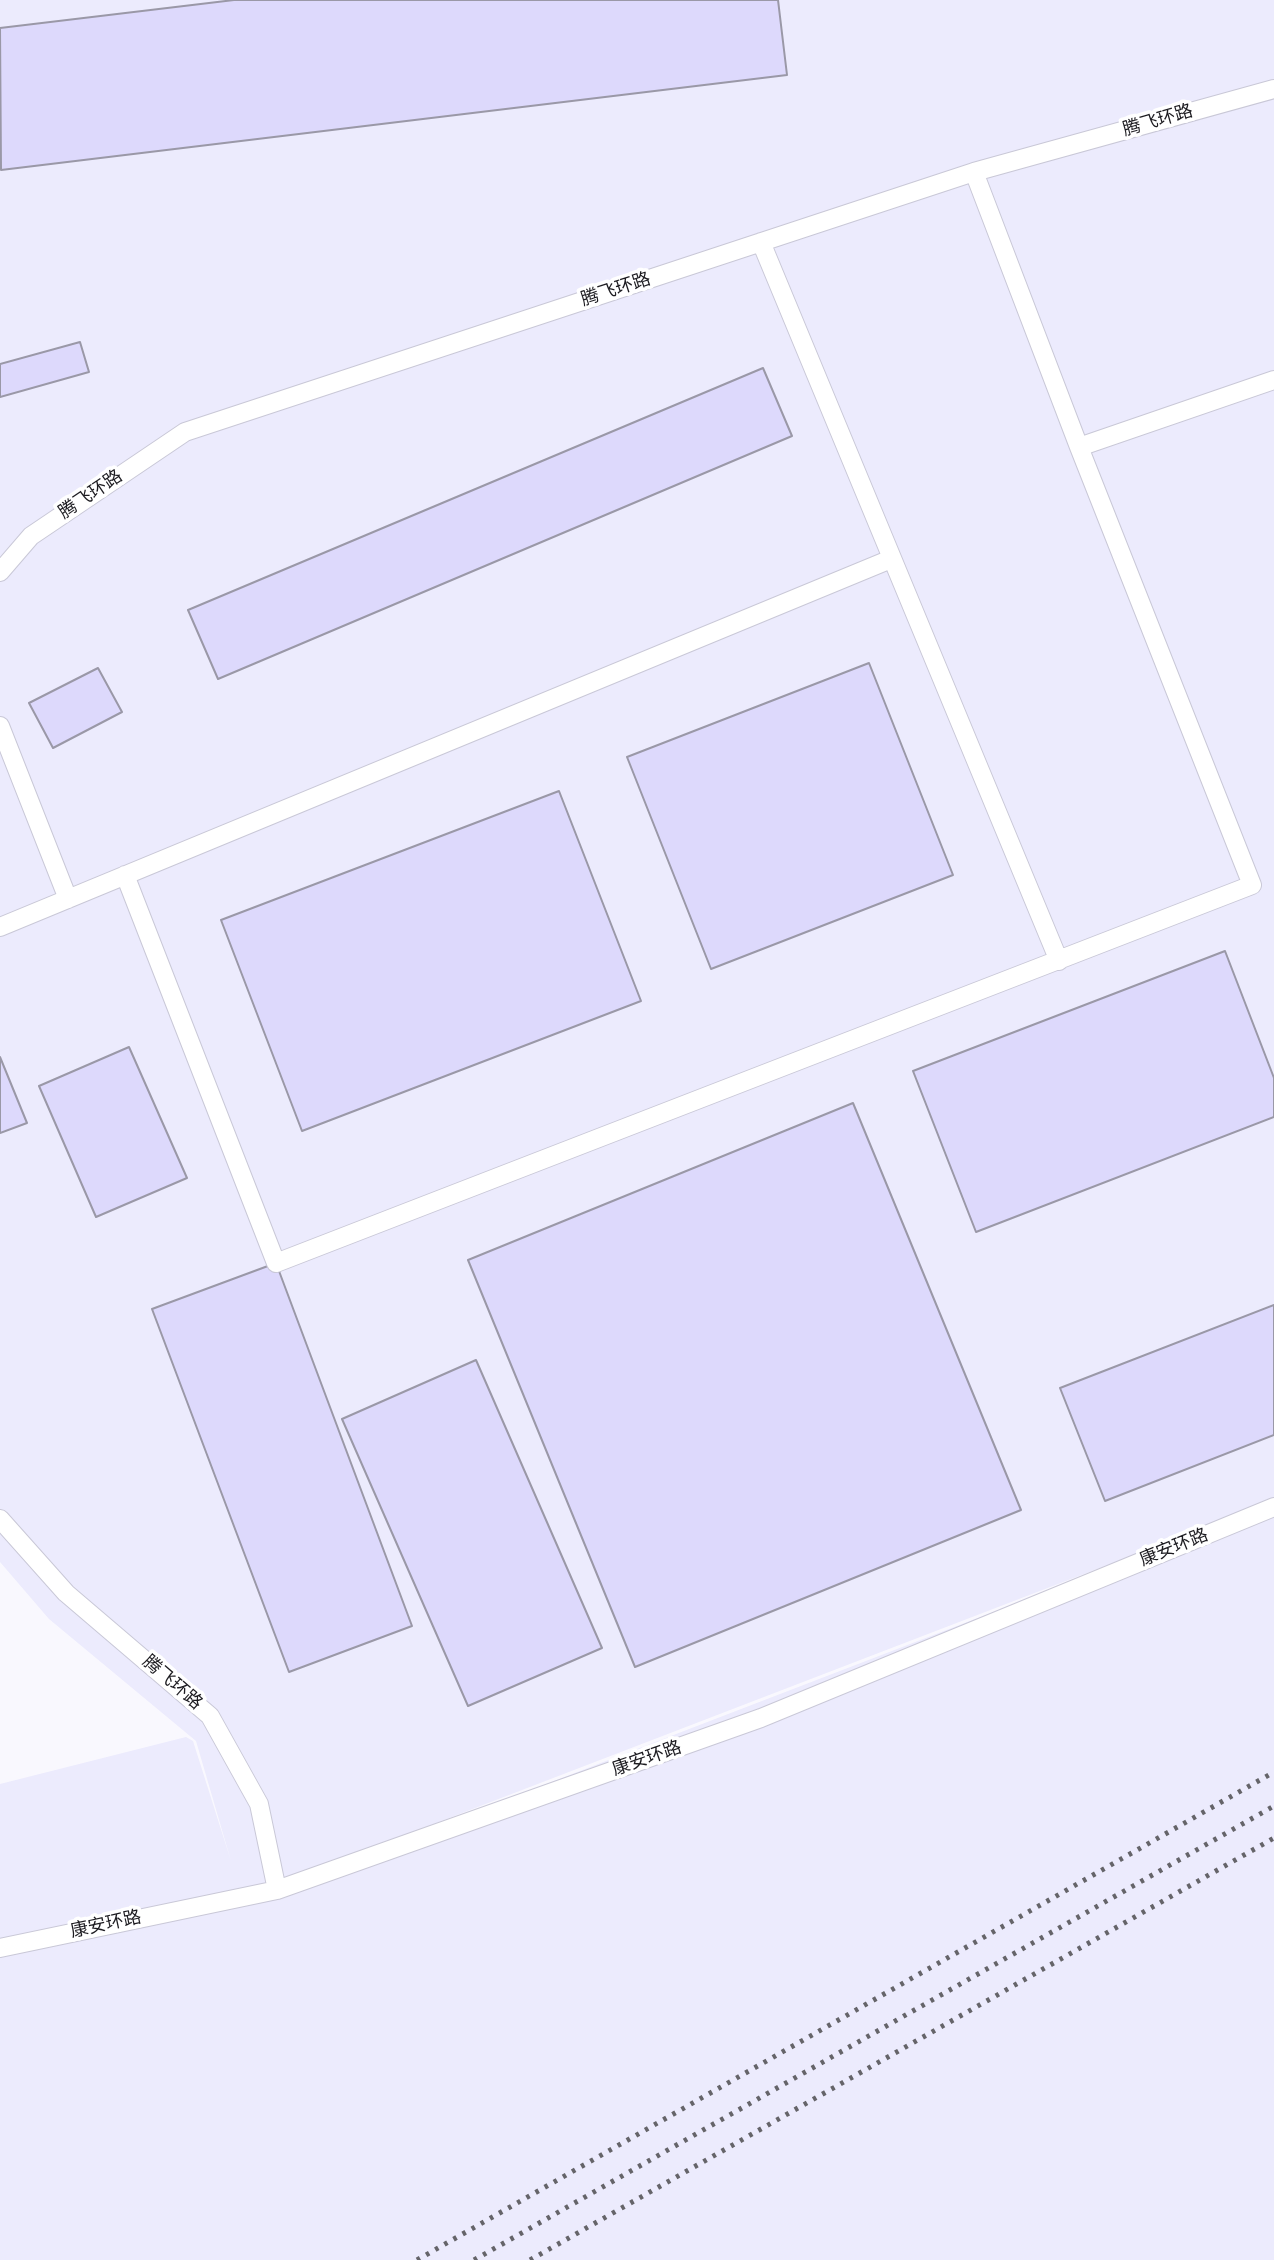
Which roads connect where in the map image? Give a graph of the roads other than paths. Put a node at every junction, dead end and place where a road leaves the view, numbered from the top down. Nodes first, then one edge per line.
1 (1274, 89) edge
2 (974, 172) junction
3 (761, 242) junction
4 (1274, 380) edge
5 (1079, 447) junction
6 (891, 559) junction
7 (0, 572) edge
8 (0, 726) edge
9 (125, 875) junction
10 (68, 899) junction
11 (0, 927) edge
12 (1059, 961) junction
13 (1274, 1507) edge
14 (0, 1519) edge
15 (277, 1890) junction
16 (0, 1948) edge

1 - 2 lane, 腾飞环路
2 - 3 lane, 腾飞环路
2 - 5 lane
3 - 6 lane
3 - 7 lane, 腾飞环路
4 - 5 lane
5 - 12 lane
6 - 9 lane
6 - 12 lane
8 - 10 lane
9 - 10 lane
9 - 12 lane
10 - 11 lane
13 - 15 lane, 康安环路
14 - 15 lane, 腾飞环路
15 - 16 lane, 康安环路

